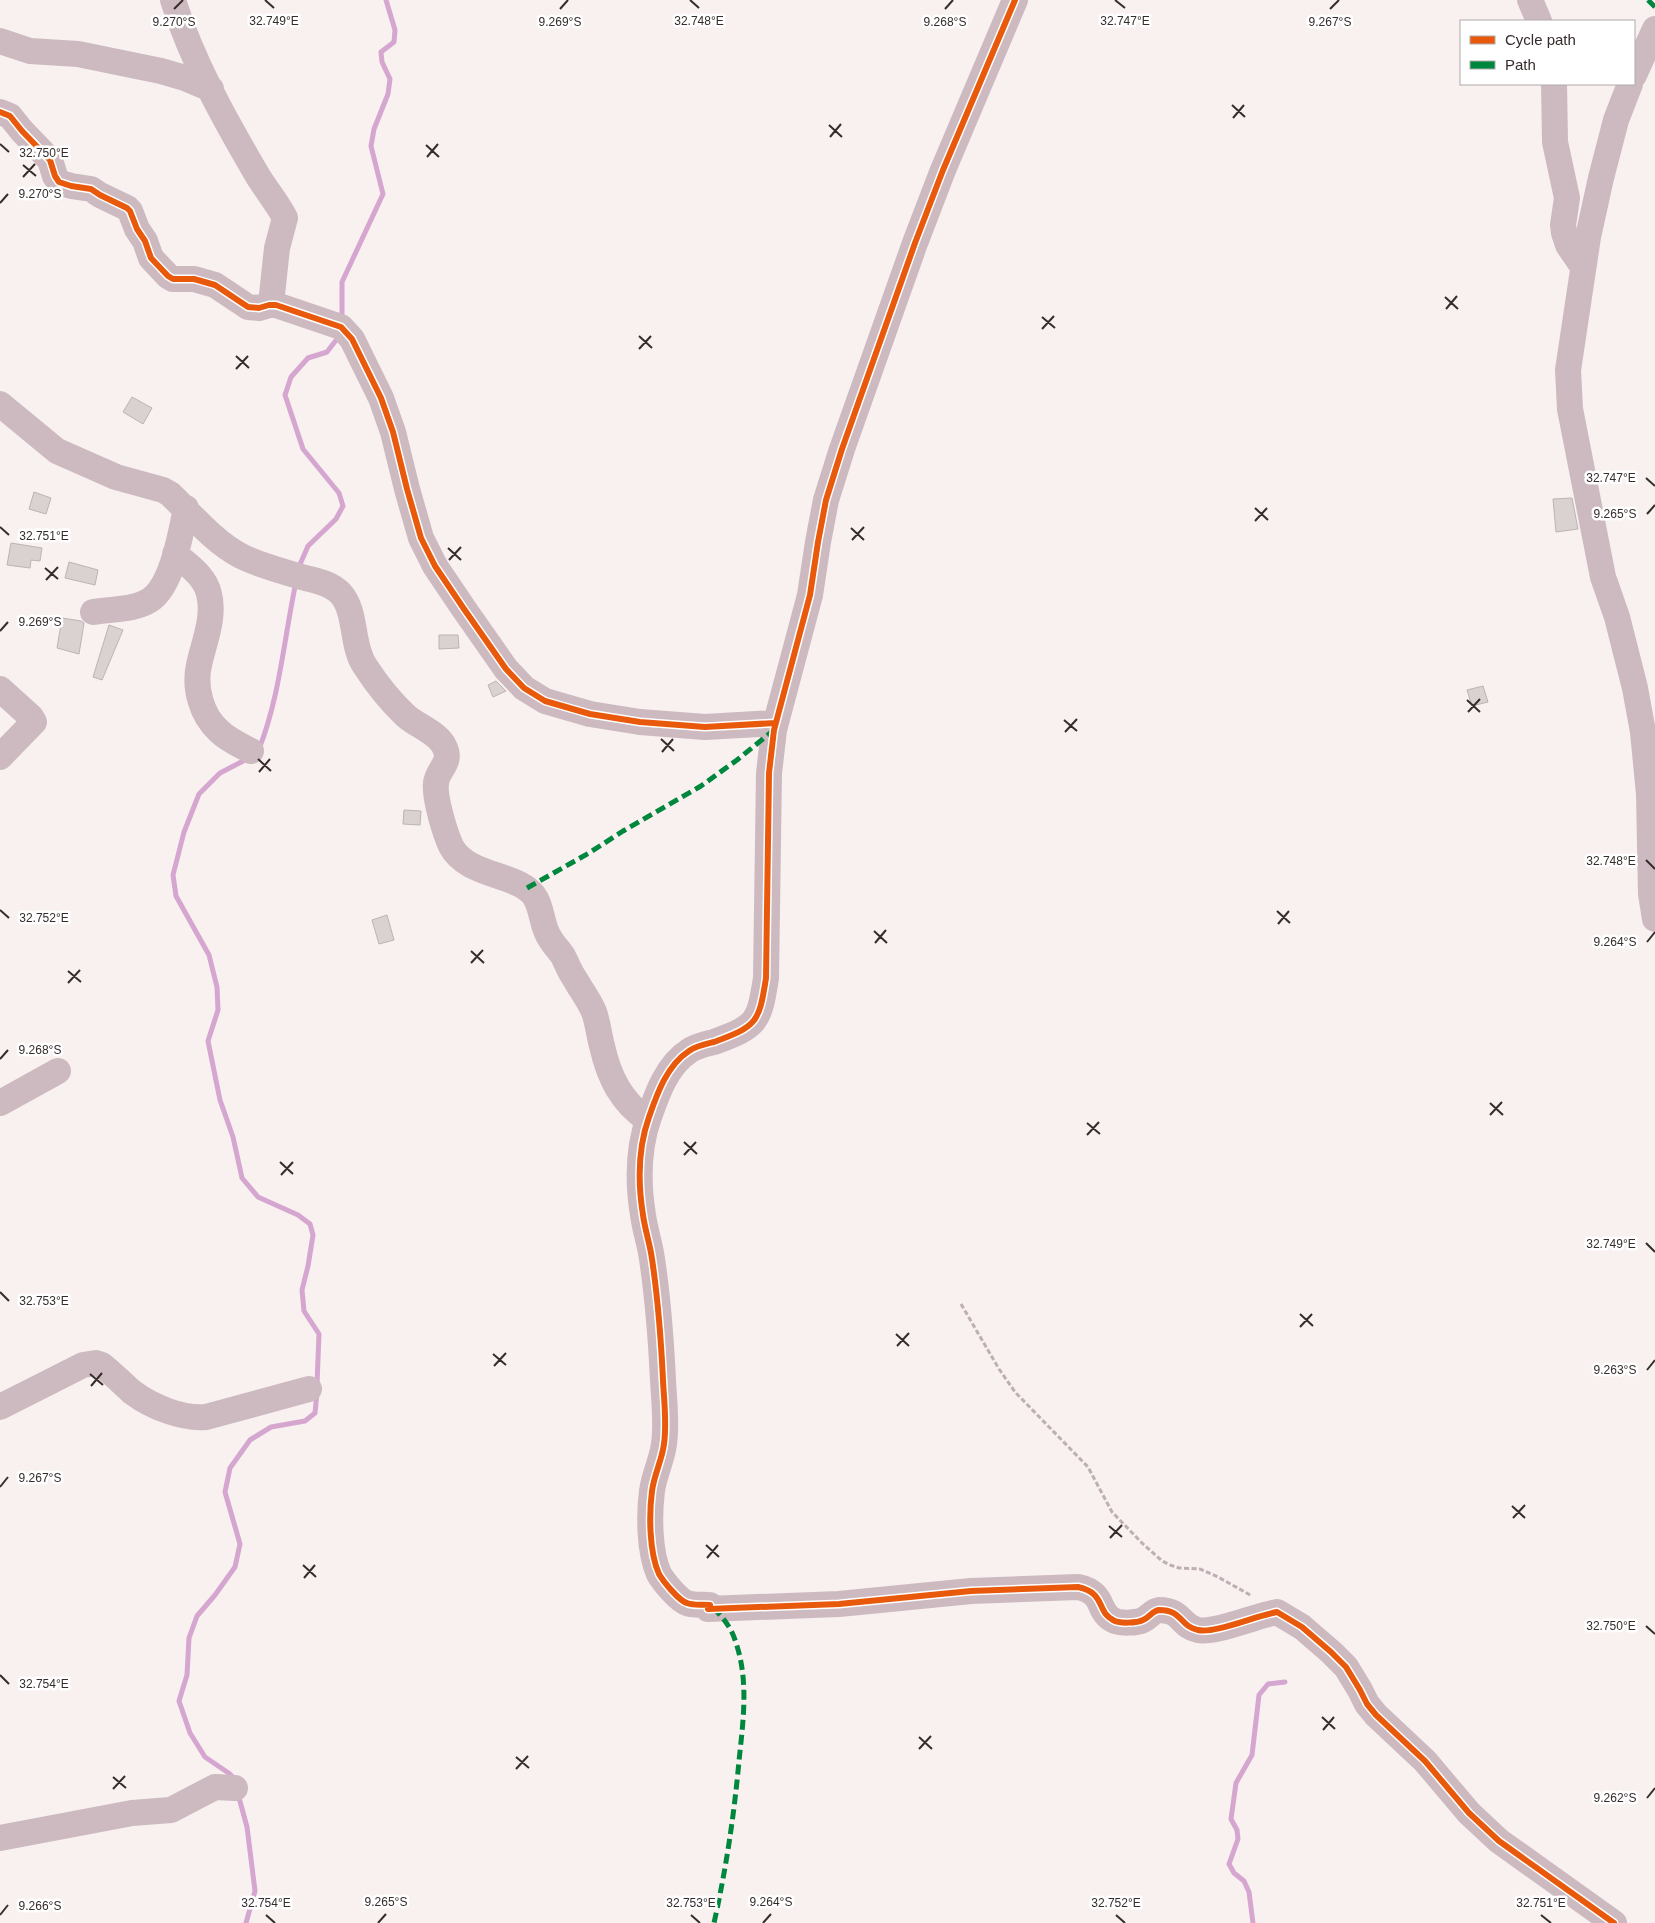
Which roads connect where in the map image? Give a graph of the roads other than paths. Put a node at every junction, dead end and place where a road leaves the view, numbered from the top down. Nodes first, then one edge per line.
1 (173, 0) edge
2 (1015, 0) edge
3 (1530, 0) edge
4 (1539, 20) edge
5 (1655, 28) edge
6 (0, 40) edge
7 (1635, 73) edge
8 (1554, 85) edge
9 (1630, 85) edge
10 (211, 89) junction
11 (0, 112) edge
12 (1583, 267) junction
13 (270, 304) junction
14 (0, 404) edge
15 (186, 508) junction
16 (174, 554) junction
17 (94, 612) dead end
18 (0, 689) edge
19 (775, 723) junction
20 (251, 751) dead end
21 (0, 757) edge
22 (1655, 919) edge
23 (58, 1071) dead end
24 (0, 1103) edge
25 (648, 1120) junction
26 (309, 1389) dead end
27 (0, 1407) edge
28 (235, 1788) dead end
29 (0, 1838) edge
30 (1614, 1923) edge

1 - 10 street
2 - 19 street
3 - 4 street
5 - 7 street
6 - 10 street
8 - 12 street
9 - 12 street
10 - 13 street
11 - 13 street
12 - 22 street
13 - 19 street
14 - 15 street
15 - 16 street
15 - 25 street
16 - 17 street
16 - 20 street
18 - 21 street
19 - 25 street
23 - 24 street
25 - 30 street
26 - 27 street
28 - 29 street

